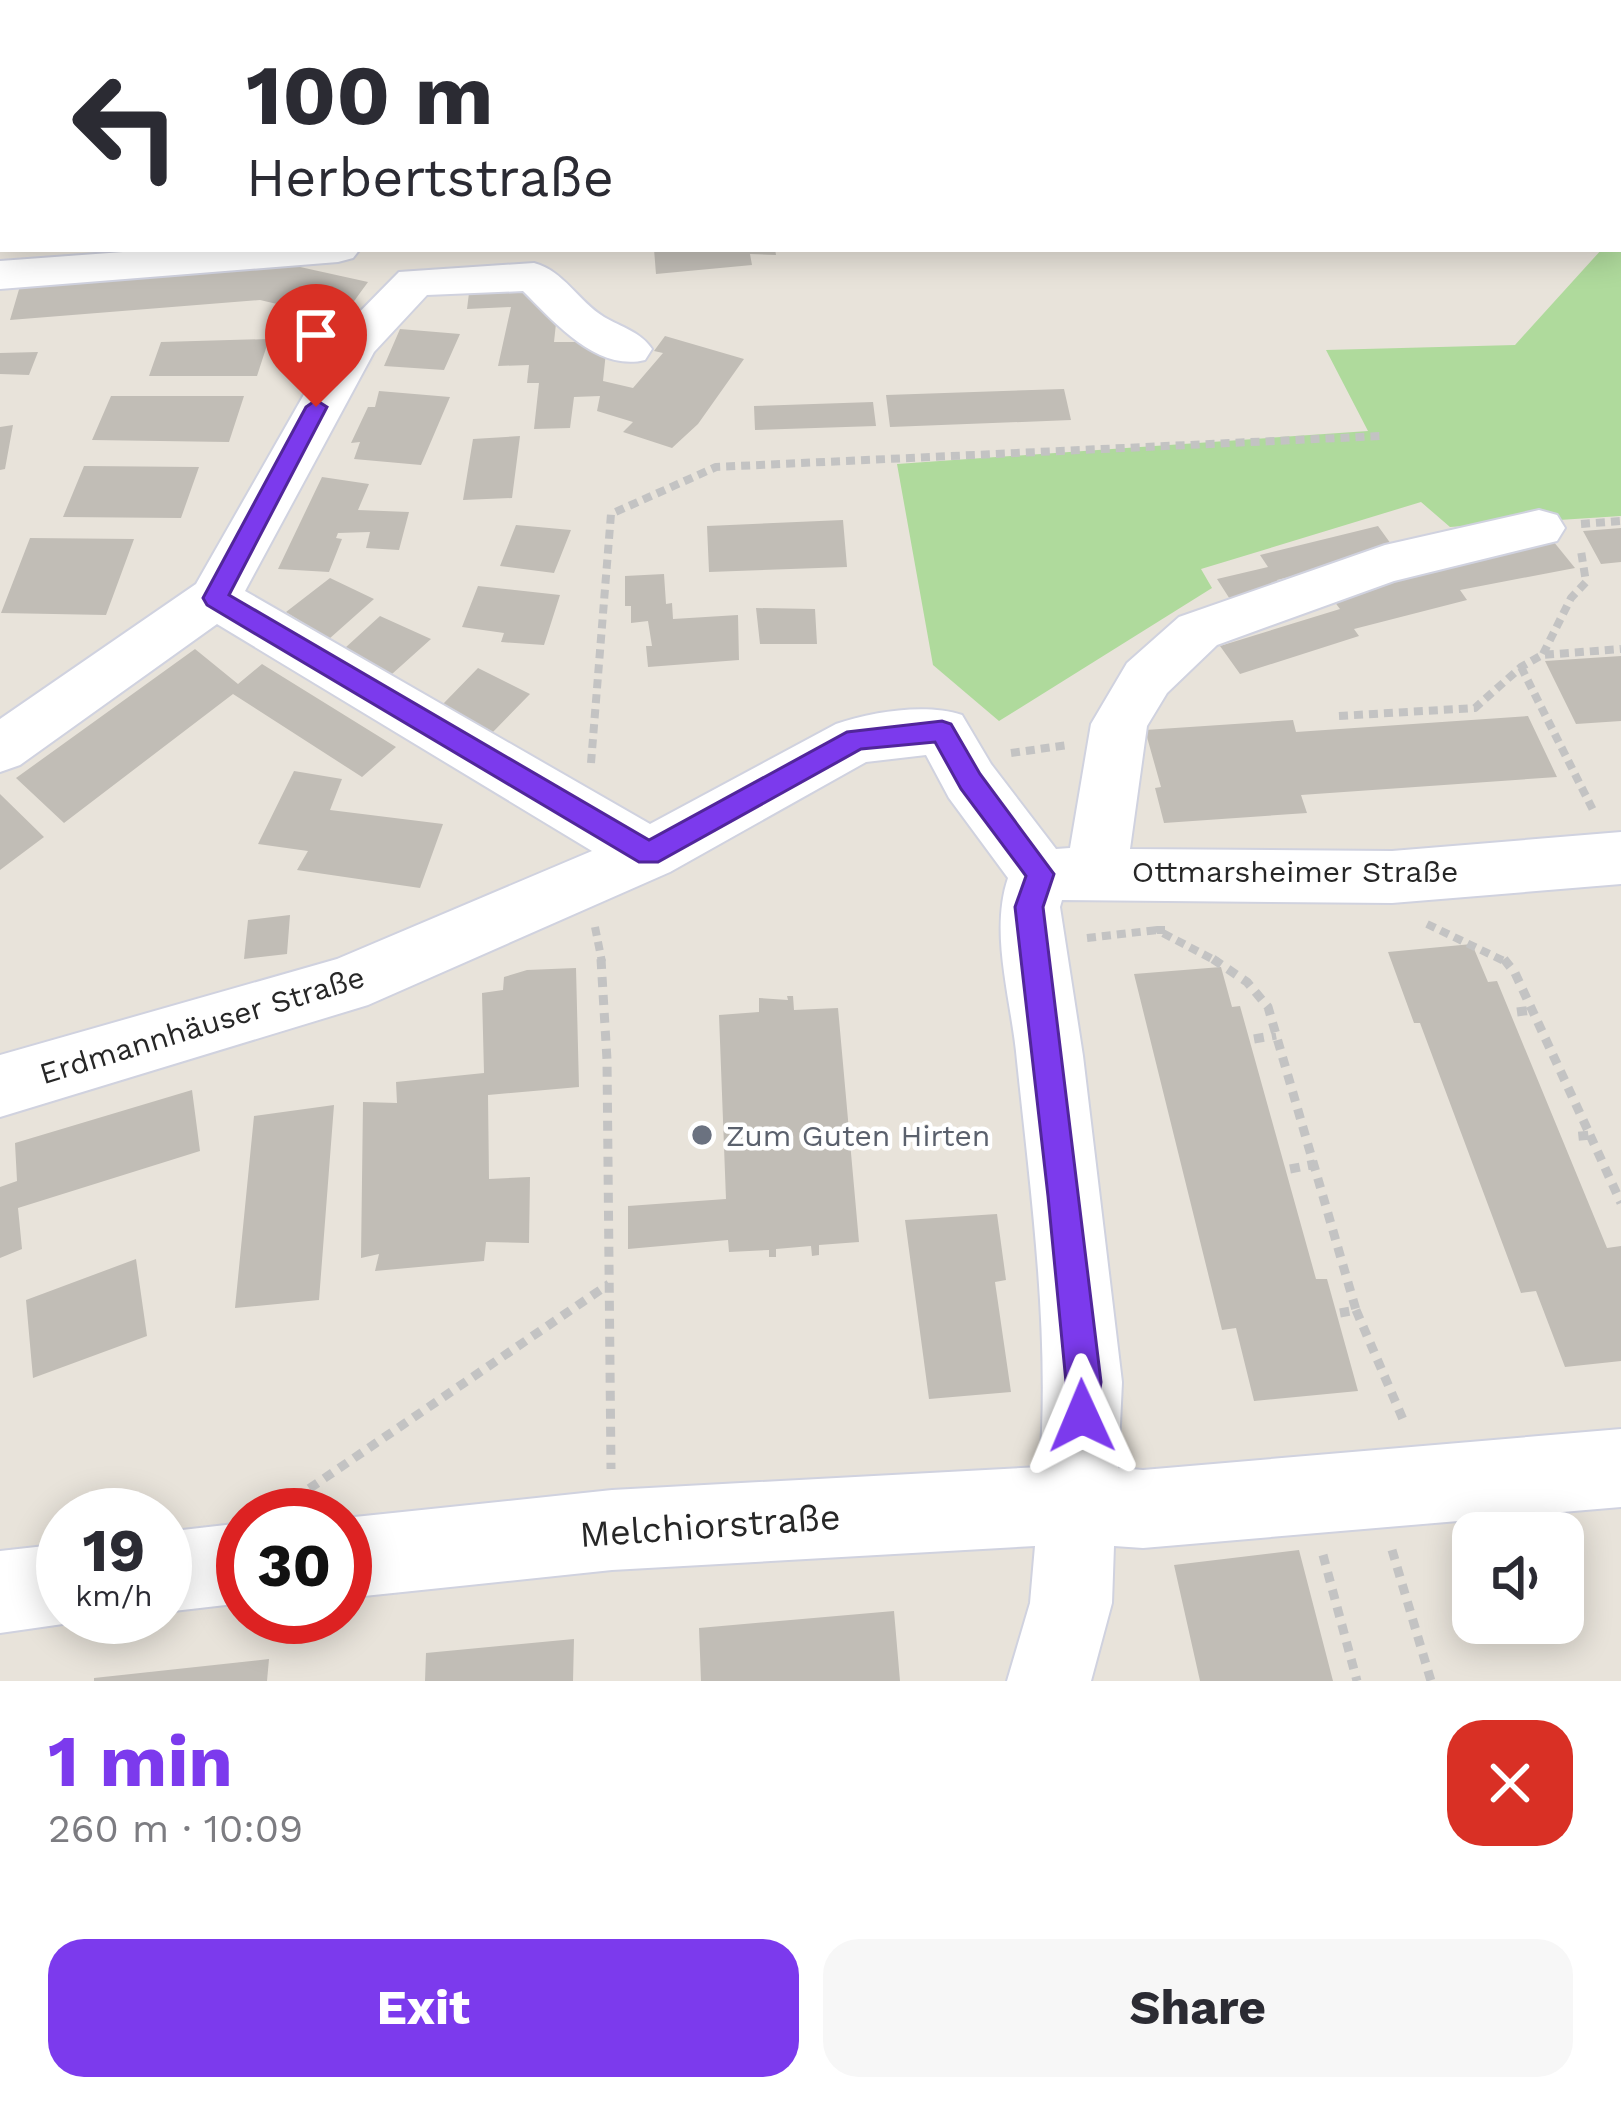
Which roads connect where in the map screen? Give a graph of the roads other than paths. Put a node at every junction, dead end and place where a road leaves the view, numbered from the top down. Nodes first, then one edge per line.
1 (177, 0) edge
2 (193, 0) edge
3 (299, 252) edge
4 (402, 266) edge
5 (0, 275) edge
6 (629, 349) dead end
7 (1557, 535) road end
8 (215, 598) junction
9 (0, 749) edge
10 (1612, 844) edge
11 (649, 854) junction
12 (1068, 873) junction
13 (0, 1086) edge
14 (1588, 1470) edge
15 (1075, 1504) junction
16 (372, 1555) edge
17 (36, 1587) edge
18 (0, 1592) edge
19 (1049, 1681) edge

1 - 2 street
3 - 5 street
4 - 6 street
4 - 8 street
7 - 12 street
8 - 9 street
8 - 11 street
10 - 12 street, Ottmarsheimer Straße
11 - 12 street, Erdmannhäuser Straße
11 - 13 street, Erdmannhäuser Straße
12 - 15 street
14 - 15 street, Melchiorstraße
15 - 16 street, Melchiorstraße
15 - 19 street
17 - 18 street

